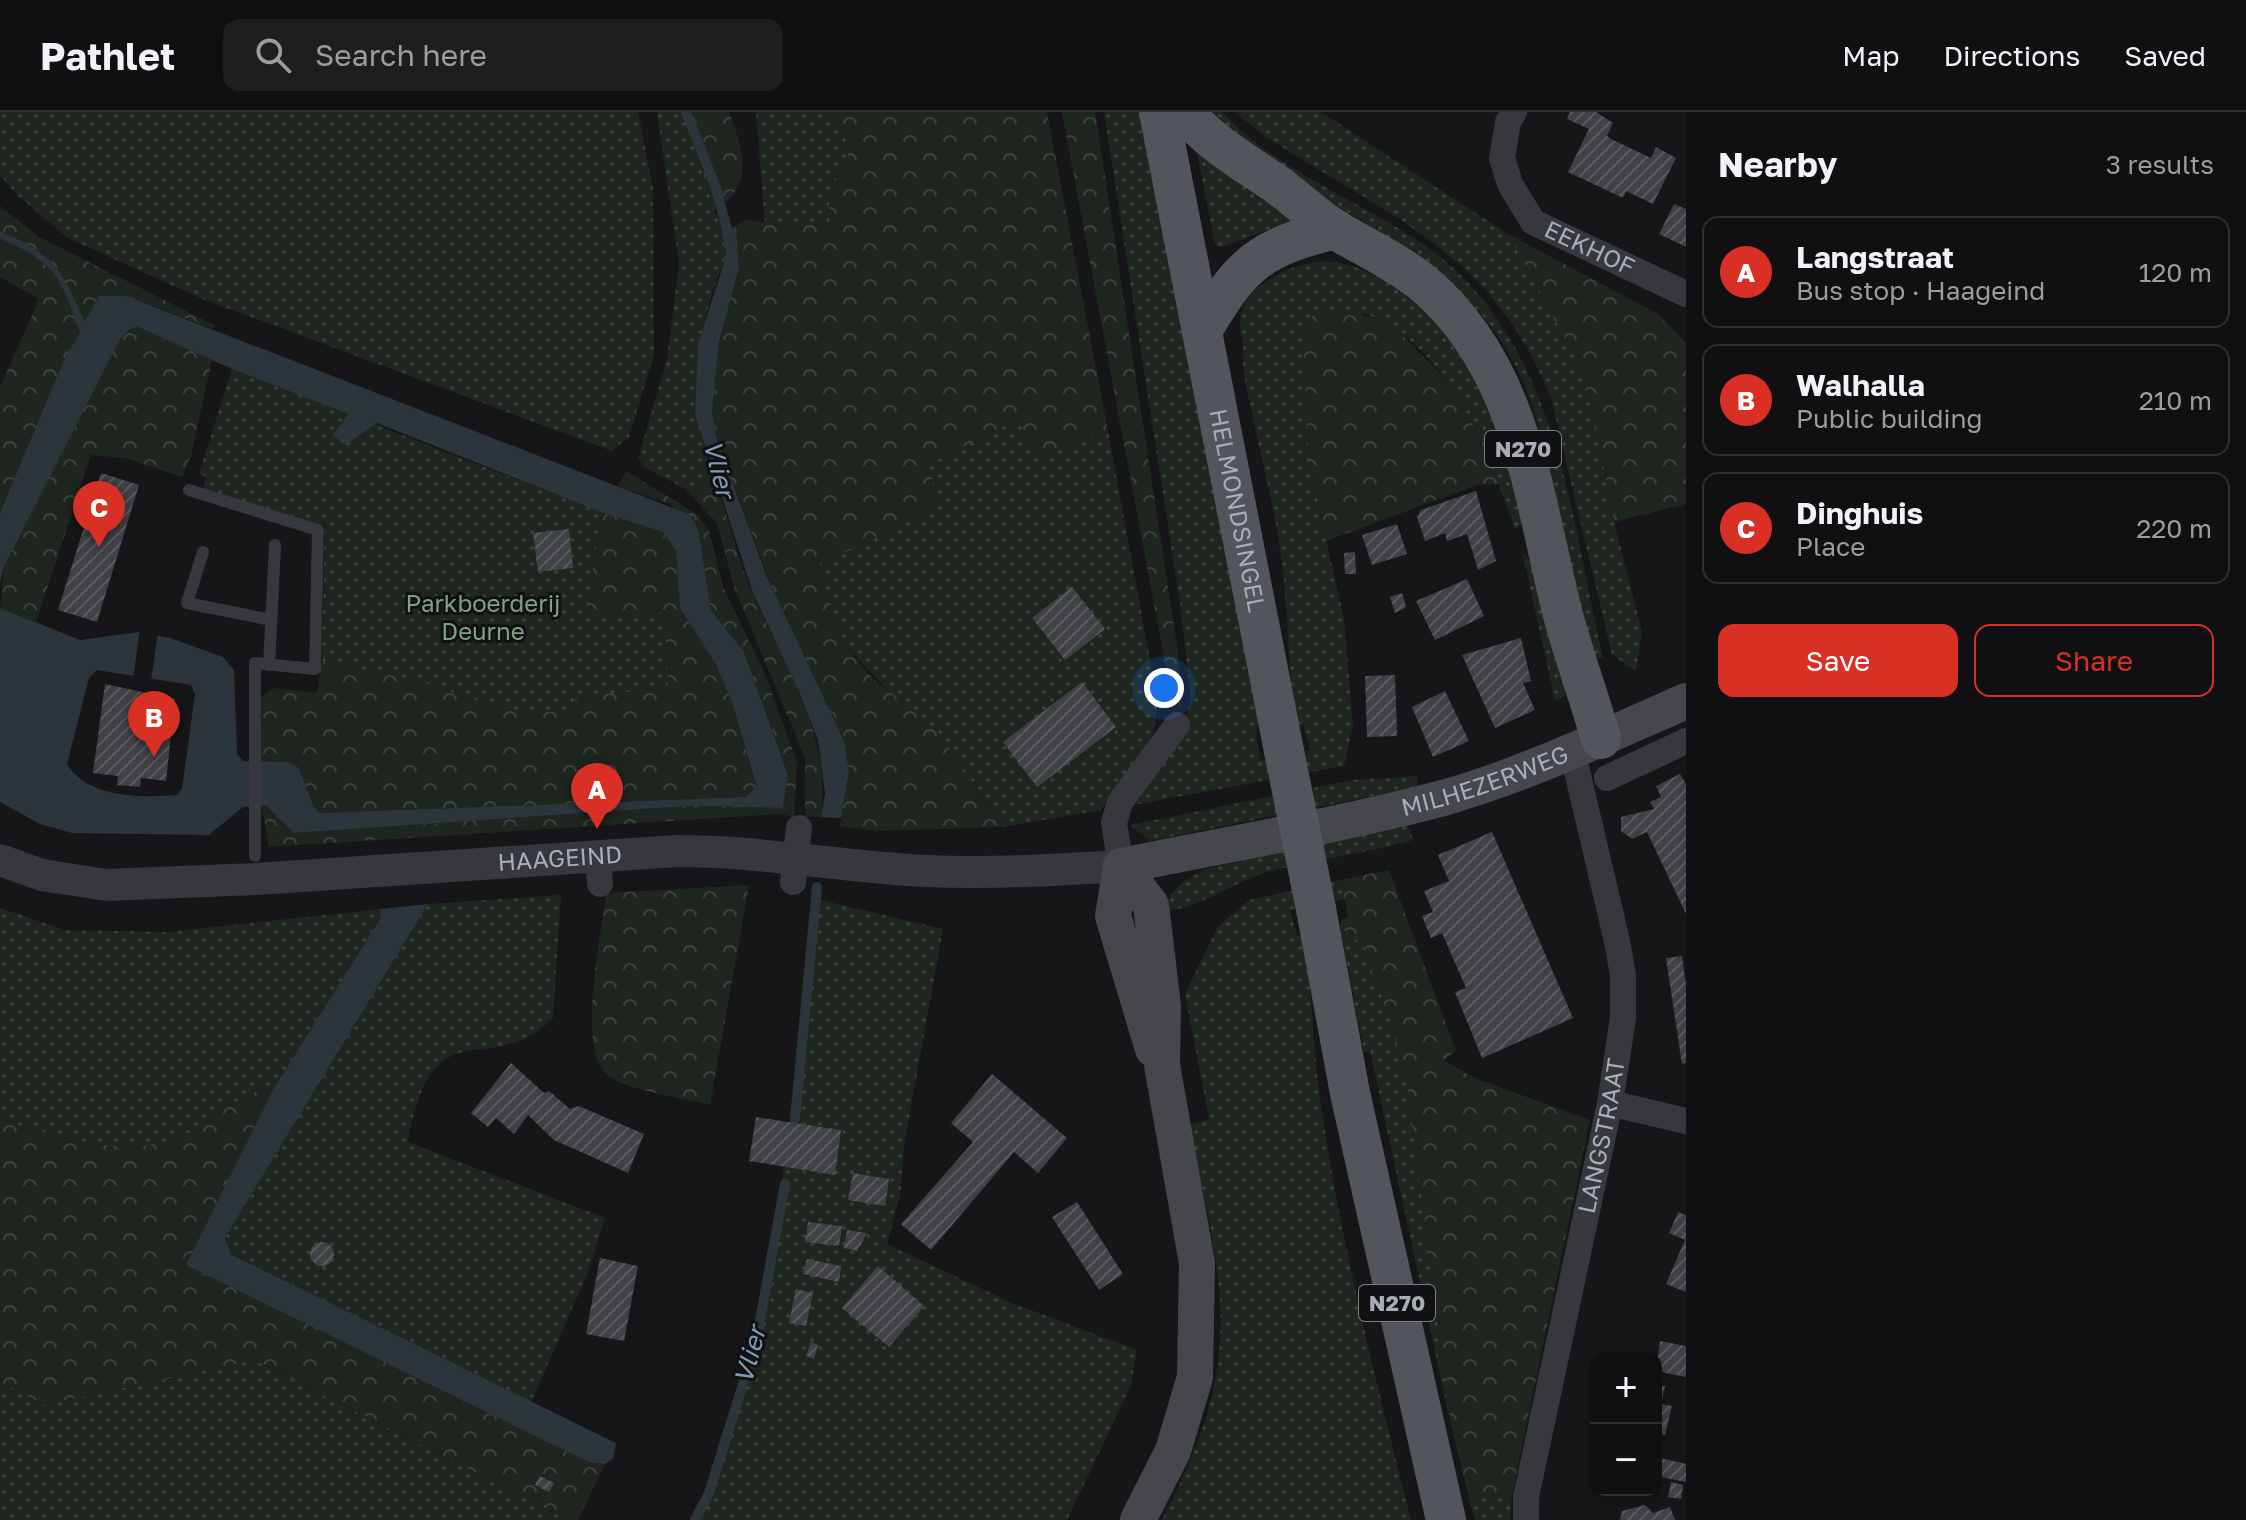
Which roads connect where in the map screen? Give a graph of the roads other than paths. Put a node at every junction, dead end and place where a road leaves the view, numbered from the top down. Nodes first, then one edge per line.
1 (1159, 112) edge
2 (1184, 112) edge
3 (1514, 112) edge
4 (1335, 229) junction
5 (1686, 294) edge
6 (1202, 331) junction
7 (189, 490) dead end
8 (275, 545) dead end
9 (203, 552) dead end
10 (271, 620) junction
11 (269, 665) junction
12 (1686, 701) edge
13 (1177, 725) dead end
14 (1686, 741) edge
15 (1586, 744) junction
16 (1607, 778) dead end
17 (799, 828) dead end
18 (1273, 835) joint
19 (0, 860) edge
20 (1121, 866) junction
21 (255, 868) junction
22 (794, 871) junction
23 (1610, 1103) junction
24 (1686, 1121) edge
25 (1445, 1518) edge
26 (1138, 1520) edge
27 (1526, 1520) edge

1 - 6 main road, HELMONDSINGEL / N270
2 - 4 main road, N270
3 - 5 street, EEKHOF
4 - 6 main road
4 - 15 main road, N270
6 - 25 main road, HELMONDSINGEL / N270, bridge
7 - 11 lane
8 - 10 lane
9 - 10 lane
10 - 11 lane
11 - 21 lane
12 - 15 main road, MILHEZERWEG
13 - 20 street
14 - 16 street
15 - 18 main road, MILHEZERWEG
15 - 23 street, LANGSTRAAT
17 - 22 street
18 - 20 main road, HAAGEIND
19 - 21 street, HAAGEIND
20 - 22 street, HAAGEIND
20 - 26 main road
21 - 22 street, HAAGEIND
23 - 24 street
23 - 27 street, LANGSTRAAT

